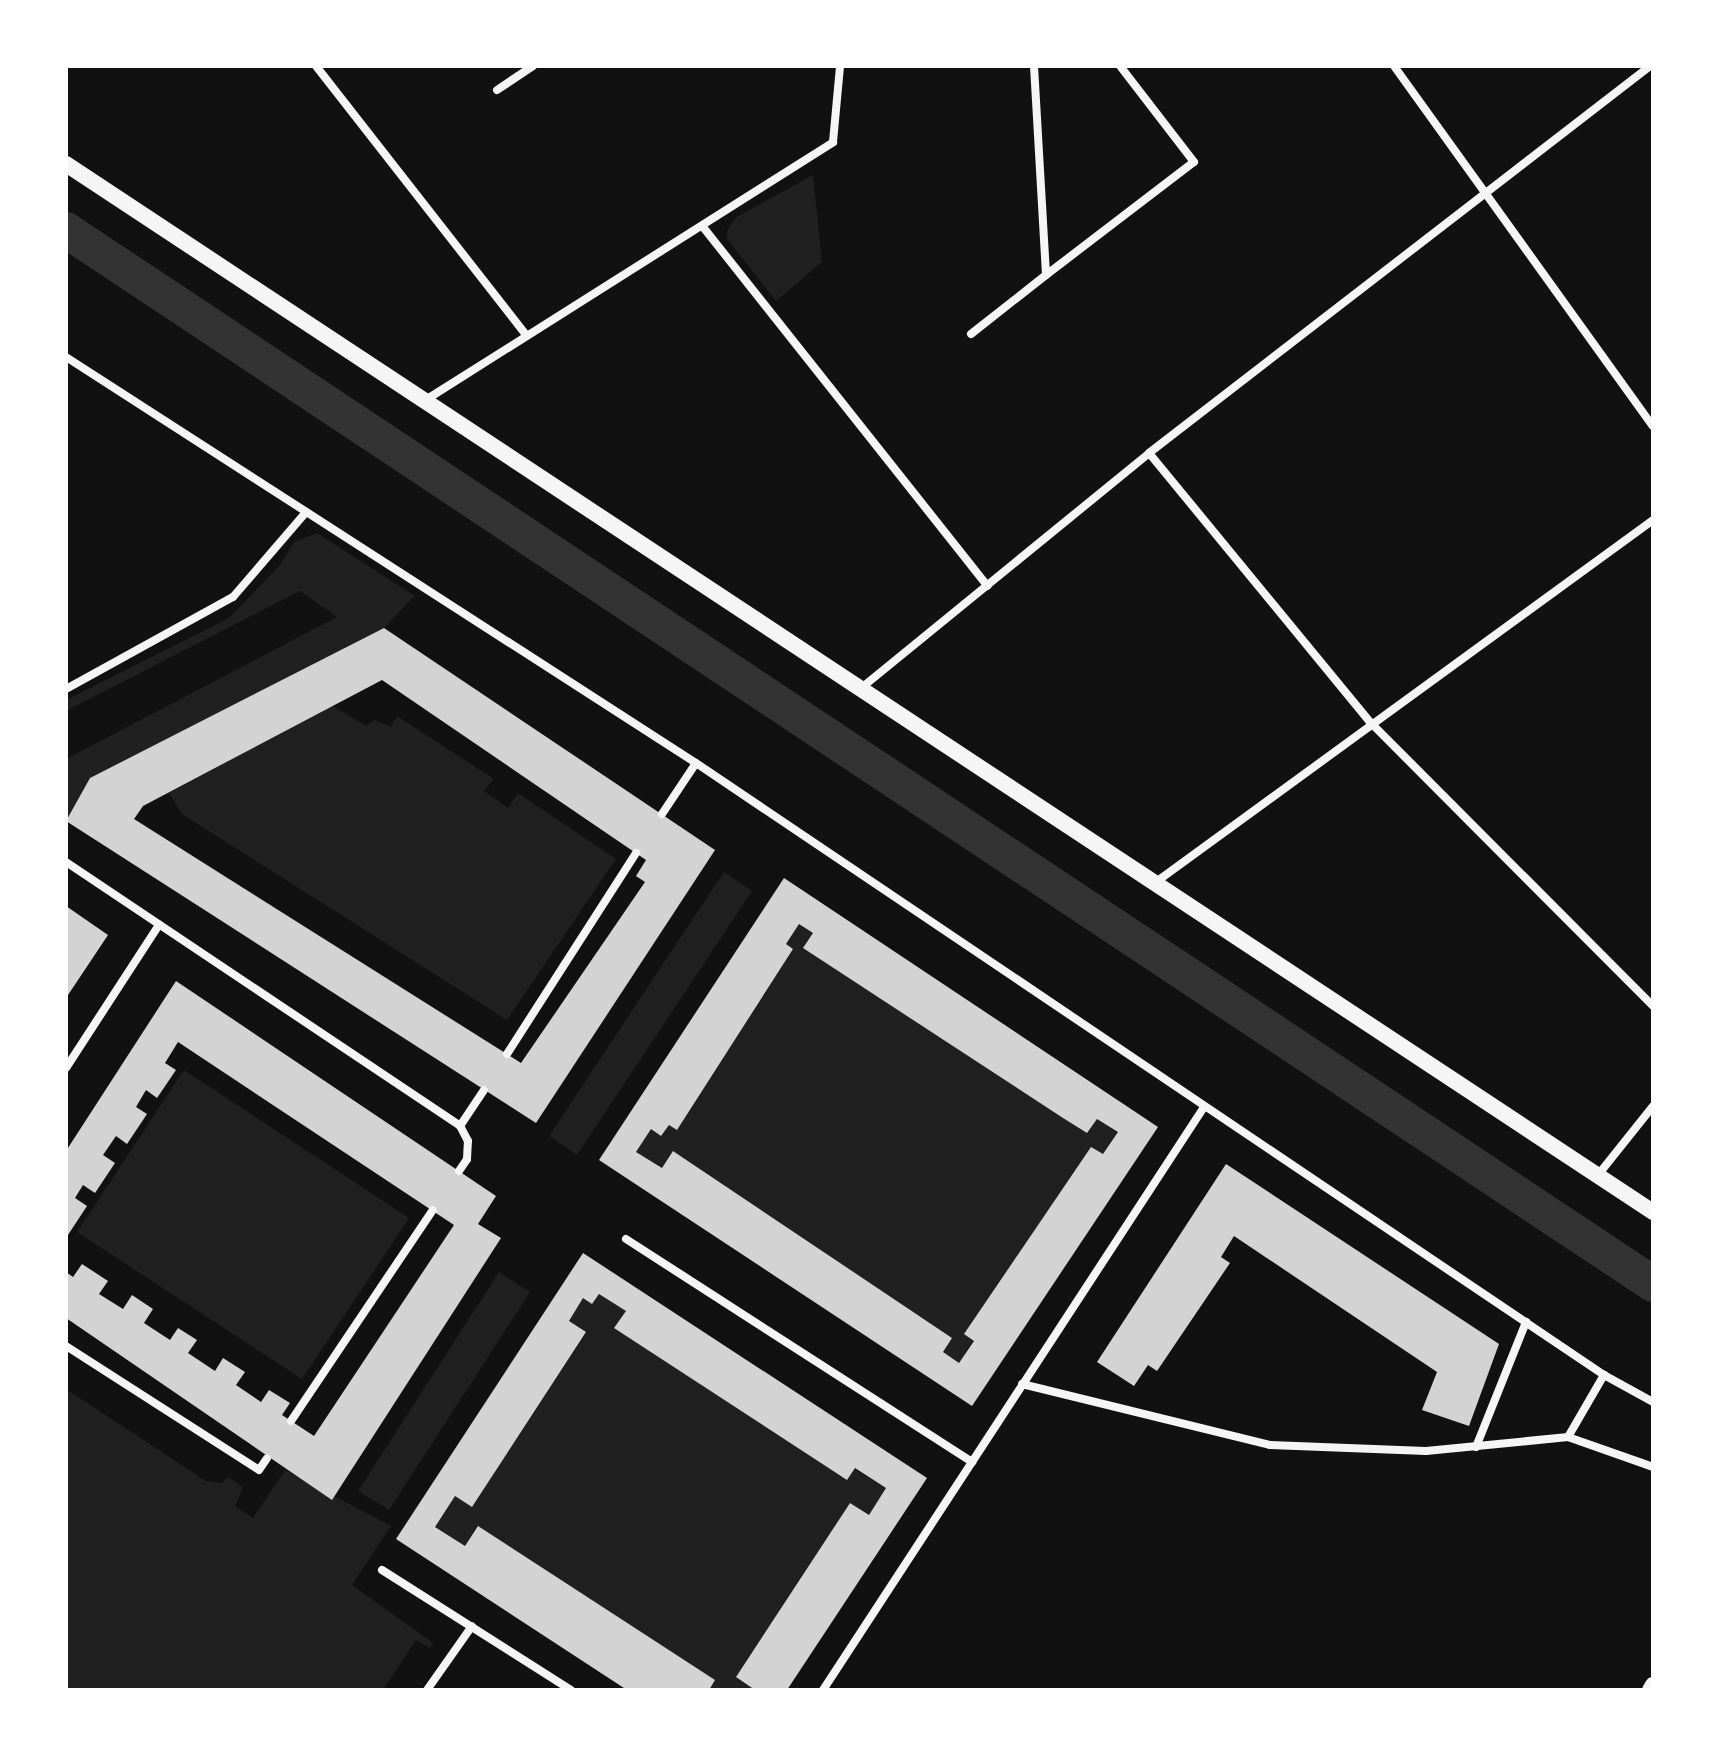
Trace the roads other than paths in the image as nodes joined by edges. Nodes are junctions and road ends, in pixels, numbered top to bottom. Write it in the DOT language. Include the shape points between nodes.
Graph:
graph roads {
  1 [pos="316,66"];
  2 [pos="533,66"];
  3 [pos="840,66"];
  4 [pos="1034,66"];
  5 [pos="1120,66"];
  6 [pos="1394,66"];
  7 [pos="1650,66"];
  8 [pos="497,90"];
  9 [pos="66,164"];
  10 [pos="1484,193"];
  11 [pos="703,227"];
  12 [pos="1046,275"];
  13 [pos="971,334"];
  14 [pos="526,335"];
  15 [pos="66,357"];
  16 [pos="424,402"];
  17 [pos="1653,426"];
  18 [pos="1149,453"];
  19 [pos="306,512"];
  20 [pos="1653,520"];
  21 [pos="988,586"];
  22 [pos="66,689"];
  23 [pos="859,689"];
  24 [pos="1370,722"];
  25 [pos="696,763"];
  26 [pos="662,814"];
  27 [pos="636,853"];
  28 [pos="66,862"];
  29 [pos="1156,882"];
  30 [pos="159,925"];
  31 [pos="1653,1006"];
  32 [pos="507,1054"];
  33 [pos="66,1068"];
  34 [pos="484,1090"];
  35 [pos="1653,1106"];
  36 [pos="1204,1107"];
  37 [pos="460,1126"];
  38 [pos="459,1171"];
  39 [pos="1598,1175"];
  40 [pos="433,1210"];
  41 [pos="1653,1212"];
  42 [pos="626,1239"];
  43 [pos="1526,1322"];
  44 [pos="66,1346"];
  45 [pos="1604,1375"];
  46 [pos="1022,1384"];
  47 [pos="1653,1402"];
  48 [pos="291,1421"];
  49 [pos="1568,1437"];
  50 [pos="1476,1447"];
  51 [pos="267,1458"];
  52 [pos="972,1462"];
  53 [pos="1653,1467"];
  54 [pos="382,1570"];
  55 [pos="472,1626"];
  56 [pos="427,1690"];
  57 [pos="571,1690"];
  58 [pos="823,1690"];
  1 -- 14 [label="street"];
  2 -- 8 [label="street"];
  3 -- 11 [label="street" via="833,142"];
  4 -- 12 [label="street"];
  5 -- 12 [label="street" via="1194,162"];
  6 -- 10 [label="street"];
  7 -- 10 [label="street"];
  9 -- 16 [label="main road"];
  10 -- 17 [label="street"];
  10 -- 18 [label="street"];
  11 -- 14 [label="street"];
  11 -- 21 [label="street"];
  12 -- 13 [label="street"];
  14 -- 16 [label="street"];
  15 -- 19 [label="street"];
  16 -- 23 [label="main road"];
  18 -- 21 [label="street"];
  18 -- 24 [label="street"];
  19 -- 22 [label="street" via="233,597"];
  19 -- 25 [label="street"];
  20 -- 24 [label="street"];
  21 -- 23 [label="street"];
  23 -- 29 [label="main road"];
  24 -- 29 [label="street"];
  24 -- 31 [label="street"];
  25 -- 26 [label="street"];
  25 -- 36 [label="street"];
  27 -- 32 [label="street"];
  28 -- 30 [label="street"];
  29 -- 39 [label="main road"];
  30 -- 33 [label="street"];
  30 -- 37 [label="street"];
  34 -- 37 [label="street"];
  35 -- 39 [label="street"];
  36 -- 43 [label="street"];
  36 -- 46 [label="street"];
  37 -- 38 [label="street" via="468,1141 467,1159"];
  39 -- 41 [label="main road"];
  40 -- 48 [label="street"];
  42 -- 52 [label="street"];
  43 -- 45 [label="street"];
  43 -- 50 [label="street"];
  44 -- 51 [label="street" via="259,1470"];
  45 -- 47 [label="street"];
  45 -- 49 [label="street"];
  46 -- 50 [label="street" via="1270,1445 1378,1451"];
  46 -- 52 [label="street"];
  49 -- 50 [label="street"];
  49 -- 53 [label="street"];
  52 -- 58 [label="street"];
  54 -- 55 [label="street"];
  55 -- 56 [label="street"];
  55 -- 57 [label="street"];
}
